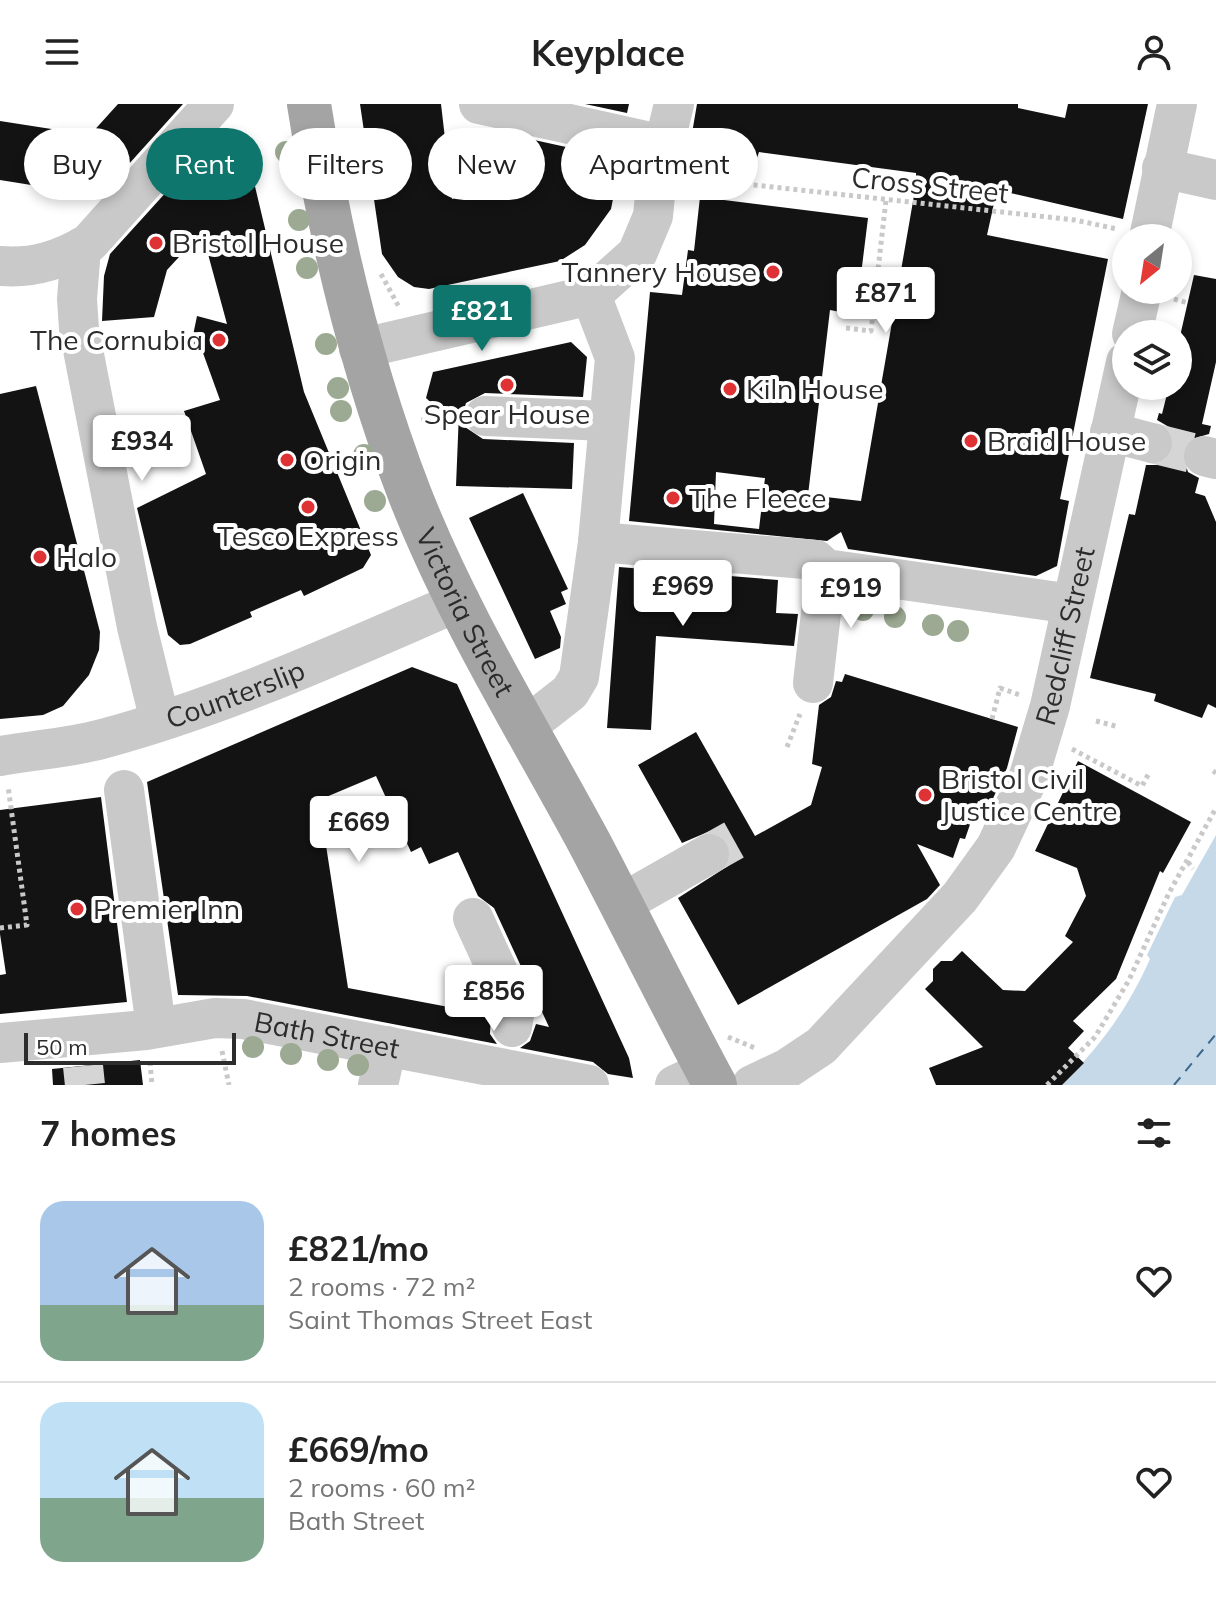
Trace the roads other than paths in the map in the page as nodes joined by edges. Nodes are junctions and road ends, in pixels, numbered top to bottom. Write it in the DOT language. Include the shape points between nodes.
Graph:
graph roads {
  1 [pos="214,104"];
  2 [pos="309,104"];
  3 [pos="479,104"];
  4 [pos="674,104"];
  5 [pos="1177,104"];
  6 [pos="668,128"];
  7 [pos="561,129"];
  8 [pos="1162,168"];
  9 [pos="1216,180"];
  10 [pos="655,200"];
  11 [pos="1151,224"];
  12 [pos="81,248"];
  13 [pos="0,266"];
  14 [pos="591,295"];
  15 [pos="359,349"];
  16 [pos="1117,400"];
  17 [pos="485,416"];
  18 [pos="607,421"];
  19 [pos="1110,432"];
  20 [pos="1152,443"];
  21 [pos="598,542"];
  22 [pos="826,569"];
  23 [pos="460,601"];
  24 [pos="1072,604"];
  25 [pos="807,697"];
  26 [pos="160,721"];
  27 [pos="524,728"];
  28 [pos="2,756"];
  29 [pos="124,790"];
  30 [pos="709,854"];
  31 [pos="621,904"];
  32 [pos="473,918"];
  33 [pos="156,1027"];
  34 [pos="0,1043"];
  35 [pos="387,1046"];
  36 [pos="508,1050"];
  37 [pos="699,1080"];
  38 [pos="580,1084"];
  39 [pos="378,1085"];
  40 [pos="752,1085"];
  1 -- 12 [label="street"];
  2 -- 15 [label="main road, Victoria Street"];
  3 -- 7 [label="street"];
  4 -- 6 [label="street"];
  5 -- 8 [label="street"];
  8 -- 9 [label="street"];
  8 -- 11 [label="street"];
  10 -- 14 [label="street" via="637,254"];
  12 -- 13 [label="street" via="44,263"];
  12 -- 26 [label="street" via="79,329"];
  14 -- 15 [label="street"];
  14 -- 18 [label="street" via="615,358"];
  15 -- 23 [label="main road, Victoria Street" via="410,496"];
  16 -- 19 [label="street, Redcliff Street"];
  17 -- 18 [label="street"];
  18 -- 21 [label="street"];
  19 -- 20 [label="street"];
  19 -- 24 [label="street, Redcliff Street"];
  21 -- 22 [label="street" via="816,560"];
  21 -- 27 [label="street" via="579,677 570,692"];
  22 -- 24 [label="street"];
  22 -- 25 [label="street"];
  23 -- 26 [label="street, Counterslip"];
  23 -- 27 [label="main road, Victoria Street"];
  24 -- 40 [label="street, Redcliff Street" via="1029,776 996,847 960,897 821,1046"];
  26 -- 28 [label="street, Counterslip" via="99,740"];
  27 -- 31 [label="main road, Victoria Street"];
  29 -- 33 [label="street"];
  30 -- 31 [label="street"];
  31 -- 37 [label="main road, Victoria Street"];
  32 -- 36 [label="street" via="515,1009"];
  33 -- 34 [label="street, Bath Street" via="81,1051"];
  33 -- 35 [label="street, Bath Street" via="243,1019"];
  35 -- 36 [label="street, Bath Street"];
  35 -- 39 [label="street"];
  36 -- 38 [label="street, Bath Street"];
}
